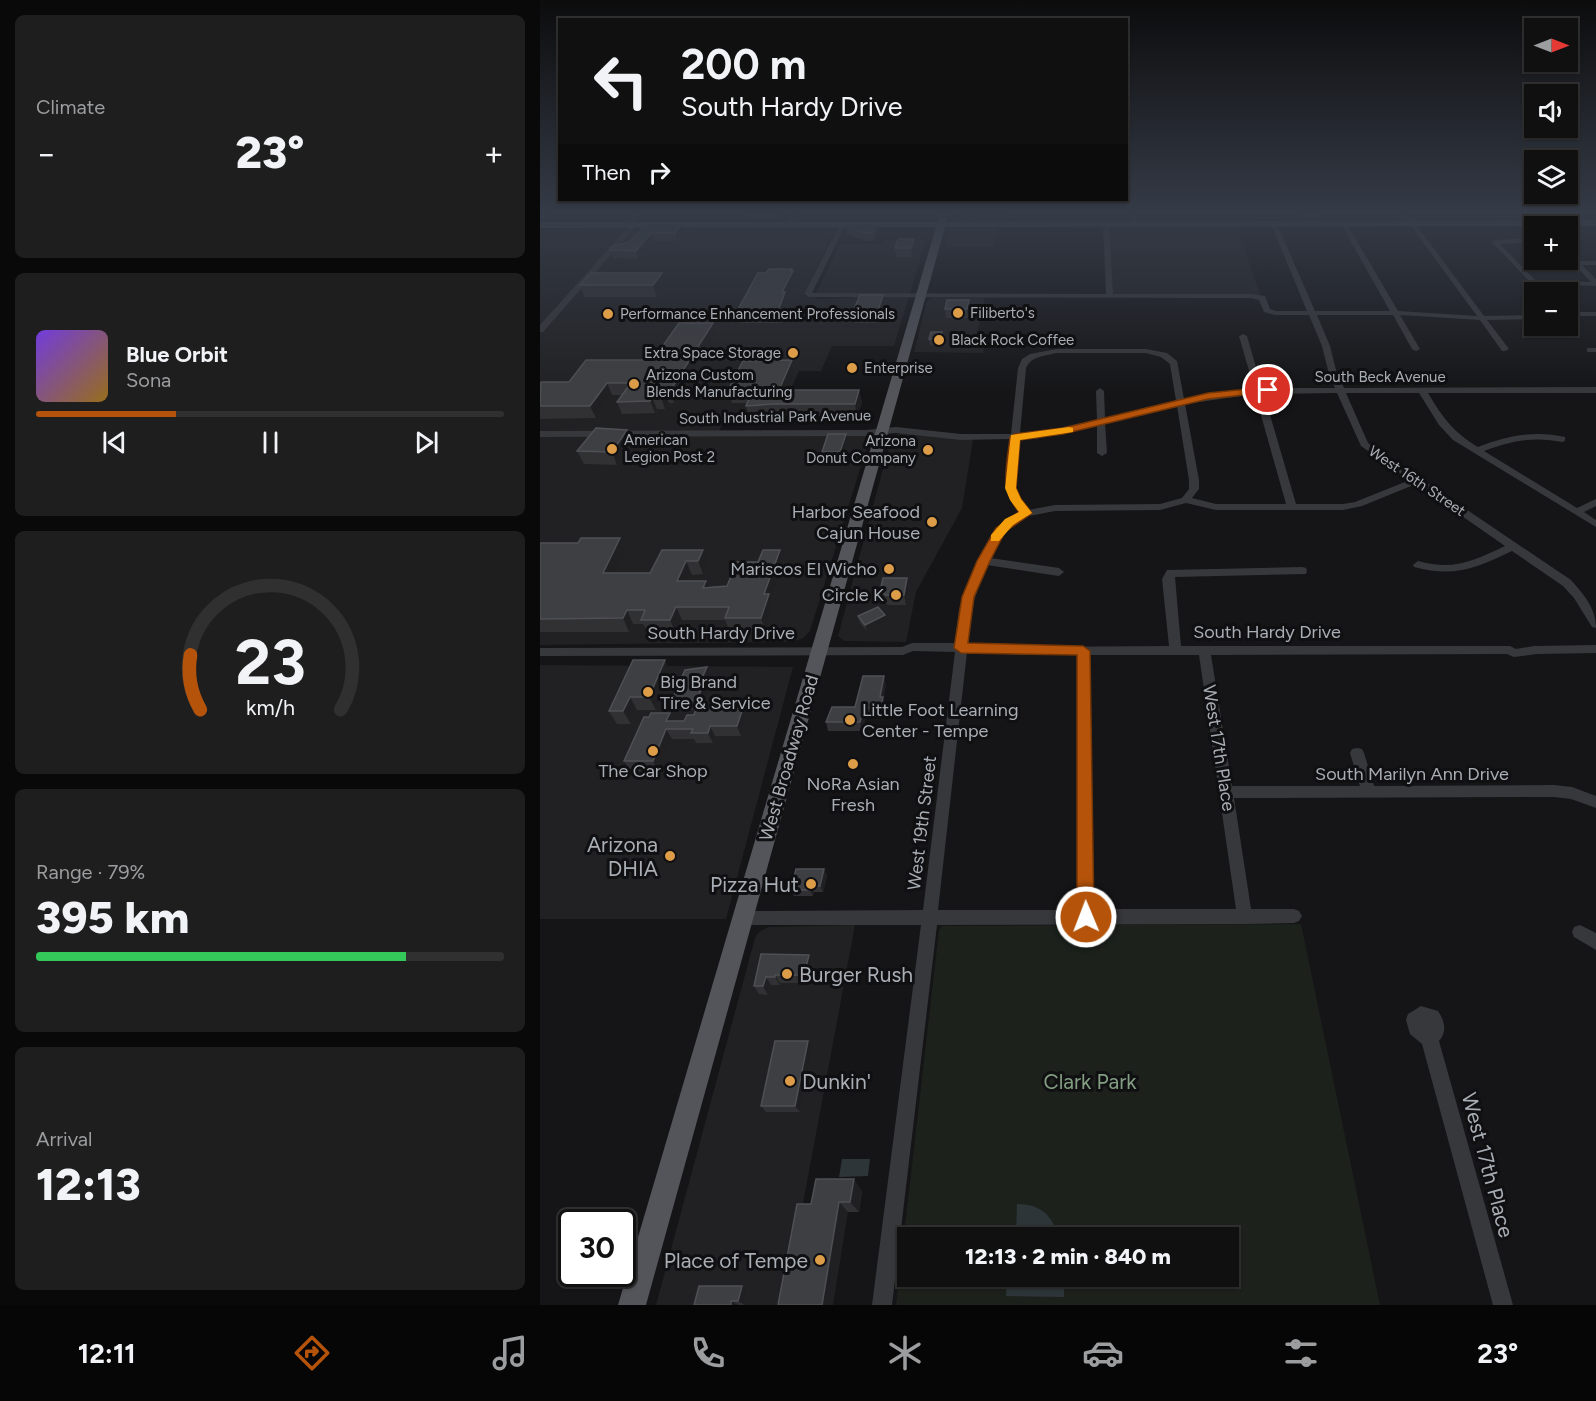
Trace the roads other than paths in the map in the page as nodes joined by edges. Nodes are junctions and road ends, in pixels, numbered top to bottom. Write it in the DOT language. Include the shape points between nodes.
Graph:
graph roads {
  1 [pos="592,272"];
  2 [pos="819,272"];
  3 [pos="927,272"];
  4 [pos="1109,272"];
  5 [pos="1294,272"];
  6 [pos="1371,272"];
  7 [pos="1448,272"];
  8 [pos="1520,272"];
  9 [pos="1584,272"];
  10 [pos="1596,284"];
  11 [pos="920,296"];
  12 [pos="1110,296"];
  13 [pos="1312,313"];
  14 [pos="1395,313"];
  15 [pos="1578,314"];
  16 [pos="1596,314"];
  17 [pos="1524,317"];
  18 [pos="1482,318"];
  19 [pos="540,330"];
  20 [pos="1243,336"];
  21 [pos="1416,349"];
  22 [pos="1505,349"];
  23 [pos="1258,390"];
  24 [pos="1422,390"];
  25 [pos="1596,390"];
  26 [pos="1100,391"];
  27 [pos="1340,391"];
  28 [pos="1182,402"];
  29 [pos="1101,422"];
  30 [pos="540,426"];
  31 [pos="882,430"];
  32 [pos="540,434"];
  33 [pos="1015,437"];
  34 [pos="1562,439"];
  35 [pos="1477,451"];
  36 [pos="1102,453"];
  37 [pos="1416,481"];
  38 [pos="1186,500"];
  39 [pos="1596,502"];
  40 [pos="1293,507"];
  41 [pos="1576,512"];
  42 [pos="1026,513"];
  43 [pos="1596,524"];
  44 [pos="1513,546"];
  45 [pos="984,561"];
  46 [pos="1418,565"];
  47 [pos="1302,571"];
  48 [pos="1059,572"];
  49 [pos="1596,624"];
  50 [pos="1596,649"];
  51 [pos="819,651"];
  52 [pos="1083,651"];
  53 [pos="1176,651"];
  54 [pos="1204,651"];
  55 [pos="540,652"];
  56 [pos="961,652"];
  57 [pos="1357,753"];
  58 [pos="1226,792"];
  59 [pos="1369,792"];
  60 [pos="1596,802"];
  61 [pos="1294,916"];
  62 [pos="930,917"];
  63 [pos="1086,917"];
  64 [pos="1245,917"];
  65 [pos="744,918"];
  66 [pos="1580,932"];
  67 [pos="1596,942"];
  68 [pos="1429,1036"];
  69 [pos="632,1305"];
  70 [pos="882,1305"];
  71 [pos="1503,1305"];
  1 -- 19 [label="street"];
  2 -- 11 [label="street" via="809,296"];
  3 -- 11 [label="main road, West Broadway Road"];
  4 -- 12 [label="street"];
  5 -- 13 [label="street, West 16th Street"];
  6 -- 14 [label="street"];
  7 -- 18 [label="street"];
  8 -- 10 [label="street" via="1533,282"];
  9 -- 10 [label="street"];
  11 -- 12 [label="street"];
  11 -- 31 [label="main road, West Broadway Road"];
  12 -- 13 [label="street" via="1261,297 1270,312"];
  13 -- 14 [label="street"];
  13 -- 27 [label="street, West 16th Street"];
  14 -- 18 [label="street"];
  14 -- 21 [label="street"];
  15 -- 16 [label="street"];
  17 -- 18 [label="street"];
  18 -- 22 [label="street"];
  20 -- 23 [label="street"];
  23 -- 27 [label="street, South Beck Avenue"];
  23 -- 28 [label="street, South Beck Avenue"];
  23 -- 40 [label="street"];
  24 -- 25 [label="street, South Beck Avenue"];
  24 -- 27 [label="street, South Beck Avenue"];
  24 -- 35 [label="street" via="1444,427"];
  26 -- 29 [label="street"];
  27 -- 37 [label="street, West 16th Street" via="1364,444"];
  28 -- 29 [label="street, South Beck Avenue"];
  28 -- 33 [label="street" via="1176,366 1167,354 1139,351 1030,355 1022,368"];
  28 -- 38 [label="street" via="1195,485"];
  29 -- 33 [label="street, South Beck Avenue"];
  29 -- 36 [label="street"];
  30 -- 31 [label="street, South Industrial Park Avenue" via="869,426"];
  31 -- 32 [label="street, South Industrial Park Avenue" via="866,434"];
  31 -- 33 [label="street, South Beck Avenue"];
  31 -- 51 [label="main road, West Broadway Road"];
  33 -- 42 [label="street" via="1011,488"];
  34 -- 35 [label="street" via="1519,436"];
  35 -- 41 [label="street"];
  37 -- 40 [label="street" via="1353,505"];
  37 -- 44 [label="street, West 16th Street"];
  38 -- 40 [label="street" via="1216,507"];
  38 -- 42 [label="street" via="1160,507 1055,508"];
  39 -- 41 [label="street"];
  41 -- 43 [label="street"];
  42 -- 45 [label="street, West 19th Street" via="1000,530"];
  44 -- 46 [label="street" via="1455,571"];
  44 -- 49 [label="street, West 16th Street" via="1571,586"];
  45 -- 48 [label="street"];
  45 -- 56 [label="street, West 19th Street" via="968,597"];
  47 -- 53 [label="street" via="1171,573 1168,579"];
  50 -- 54 [label="street, South Hardy Drive" via="1514,653"];
  51 -- 55 [label="street, South Hardy Drive"];
  51 -- 56 [label="street, South Hardy Drive" via="903,651 910,655"];
  51 -- 65 [label="main road, West Broadway Road"];
  52 -- 53 [label="street, South Hardy Drive"];
  52 -- 56 [label="street, South Hardy Drive" via="996,655"];
  52 -- 63 [label="street"];
  53 -- 54 [label="street, South Hardy Drive"];
  54 -- 58 [label="street, West 17th Place"];
  56 -- 62 [label="street, West 19th Street"];
  57 -- 59 [label="street"];
  58 -- 59 [label="street, South Marilyn Ann Drive"];
  58 -- 64 [label="street, West 17th Place"];
  59 -- 60 [label="street, South Marilyn Ann Drive" via="1554,791"];
  61 -- 64 [label="street"];
  62 -- 63 [label="street"];
  62 -- 65 [label="street"];
  62 -- 70 [label="street, West 19th Street"];
  63 -- 64 [label="street"];
  65 -- 69 [label="main road, West Broadway Road"];
  66 -- 67 [label="street"];
  68 -- 71 [label="street, West 17th Place"];
}
